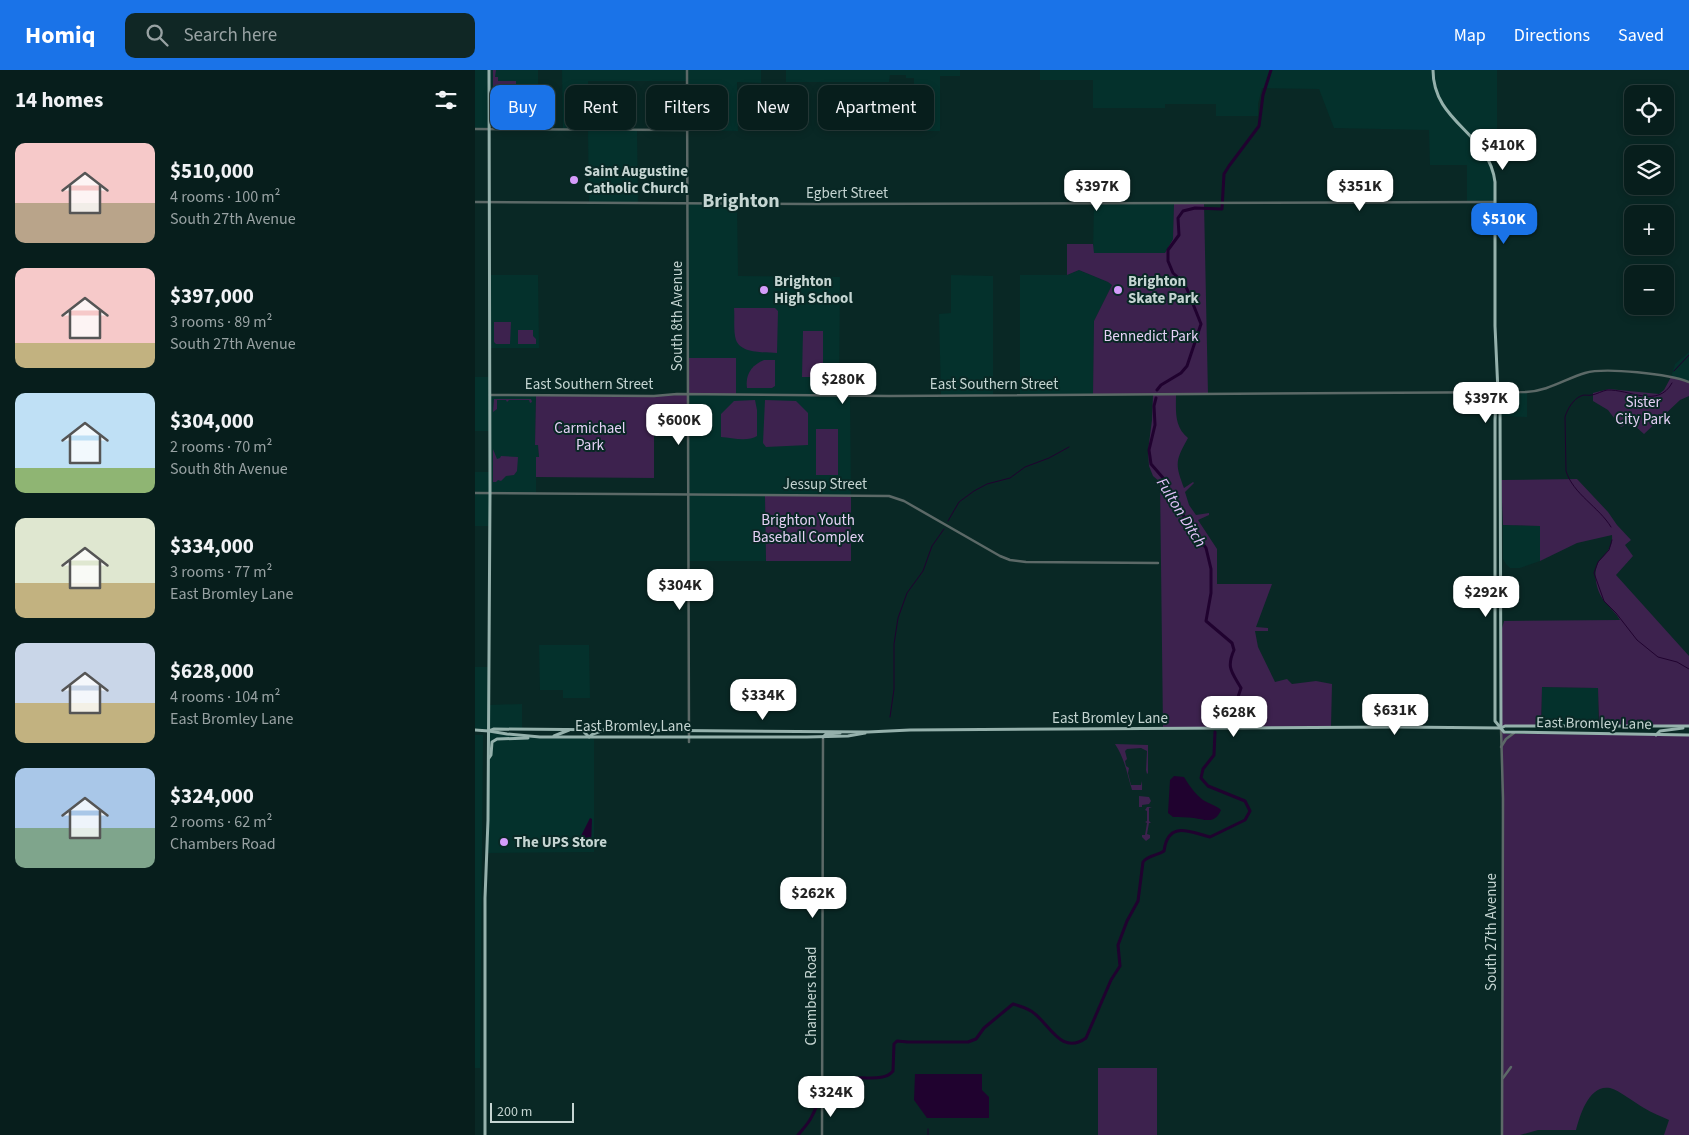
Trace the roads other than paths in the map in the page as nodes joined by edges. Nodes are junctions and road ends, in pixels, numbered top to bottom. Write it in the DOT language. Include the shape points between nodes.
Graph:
graph roads {
  1 [pos="489,70"];
  2 [pos="687,70"];
  3 [pos="1433,70"];
  4 [pos="687,85"];
  5 [pos="475,129"];
  6 [pos="489,129"];
  7 [pos="646,130"];
  8 [pos="688,130"];
  9 [pos="475,202"];
  10 [pos="1495,202"];
  11 [pos="489,203"];
  12 [pos="688,204"];
  13 [pos="1689,382"];
  14 [pos="1498,392"];
  15 [pos="1477,393"];
  16 [pos="688,394"];
  17 [pos="490,395"];
  18 [pos="1495,405"];
  19 [pos="475,493"];
  20 [pos="490,493"];
  21 [pos="688,495"];
  22 [pos="1158,563"];
  23 [pos="1689,726"];
  24 [pos="1501,728"];
  25 [pos="569,729"];
  26 [pos="582,729"];
  27 [pos="475,730"];
  28 [pos="606,730"];
  29 [pos="689,730"];
  30 [pos="814,730"];
  31 [pos="489,731"];
  32 [pos="852,731"];
  33 [pos="868,732"];
  34 [pos="1515,733"];
  35 [pos="1656,735"];
  36 [pos="1689,735"];
  37 [pos="531,737"];
  38 [pos="551,737"];
  39 [pos="589,737"];
  40 [pos="823,737"];
  41 [pos="689,739"];
  42 [pos="1501,748"];
  43 [pos="488,758"];
  44 [pos="1511,1067"];
  45 [pos="1502,1080"];
  46 [pos="485,1135"];
  47 [pos="822,1135"];
  48 [pos="1502,1135"];
  1 -- 6 [label="main road"];
  2 -- 4 [label="street, South 8th Avenue"];
  3 -- 10 [label="main road, South 27th Avenue" via="1435,88 1444,108 1482,148 1490,162"];
  5 -- 6 [label="street"];
  6 -- 7 [label="street"];
  6 -- 11 [label="main road"];
  8 -- 12 [label="street, South 8th Avenue"];
  9 -- 11 [label="street, Egbert Street"];
  10 -- 12 [label="street, Egbert Street"];
  10 -- 14 [label="main road, South 27th Avenue"];
  11 -- 12 [label="street, Egbert Street"];
  11 -- 17 [label="main road"];
  12 -- 16 [label="street, South 8th Avenue"];
  13 -- 14 [label="street, East Southern Street" via="1668,376 1603,370 1585,373 1536,391"];
  14 -- 15 [label="street, East Southern Street"];
  14 -- 18 [label="main road, South 27th Avenue"];
  14 -- 24 [label="main road, South 27th Avenue" via="1501,398"];
  15 -- 16 [label="street, East Southern Street"];
  15 -- 18 [label="street" via="1491,396"];
  16 -- 17 [label="street, East Southern Street"];
  16 -- 21 [label="street, South 8th Avenue"];
  17 -- 20 [label="main road"];
  18 -- 24 [label="main road, South 27th Avenue" via="1495,721"];
  19 -- 20 [label="street, Jessup Street"];
  20 -- 21 [label="street, Jessup Street"];
  20 -- 31 [label="main road"];
  21 -- 22 [label="street, Jessup Street" via="889,496 1010,560"];
  21 -- 29 [label="street, South 8th Avenue"];
  23 -- 24 [label="main road, East Bromley Lane" via="1544,725"];
  23 -- 35 [label="main road" via="1661,731"];
  24 -- 33 [label="main road, East Bromley Lane"];
  24 -- 34 [label="main road, East Bromley Lane" via="1504,732"];
  24 -- 42 [label="street, South 27th Avenue"];
  25 -- 26 [label="main road, East Bromley Lane"];
  25 -- 31 [label="main road, East Bromley Lane"];
  25 -- 38 [label="main road"];
  26 -- 28 [label="main road, East Bromley Lane"];
  26 -- 39 [label="main road"];
  27 -- 31 [label="main road, East Bromley Lane"];
  28 -- 29 [label="main road, East Bromley Lane"];
  28 -- 39 [label="main road"];
  29 -- 30 [label="main road, East Bromley Lane"];
  29 -- 41 [label="street, South 8th Avenue"];
  30 -- 32 [label="main road, East Bromley Lane"];
  30 -- 40 [label="main road" via="821,732"];
  31 -- 37 [label="main road, East Bromley Lane"];
  31 -- 43 [label="main road"];
  32 -- 33 [label="main road, East Bromley Lane"];
  32 -- 40 [label="main road"];
  33 -- 40 [label="main road, East Bromley Lane"];
  34 -- 35 [label="main road, East Bromley Lane"];
  34 -- 42 [label="street"];
  35 -- 36 [label="main road, East Bromley Lane"];
  37 -- 38 [label="main road, East Bromley Lane"];
  37 -- 43 [label="main road" via="497,739 492,742"];
  38 -- 39 [label="main road, East Bromley Lane"];
  39 -- 41 [label="main road, East Bromley Lane"];
  40 -- 41 [label="main road, East Bromley Lane"];
  40 -- 47 [label="street, Chambers Road"];
  42 -- 45 [label="street, South 27th Avenue"];
  43 -- 46 [label="main road"];
  44 -- 45 [label="street"];
  45 -- 48 [label="street, South 27th Avenue"];
}
